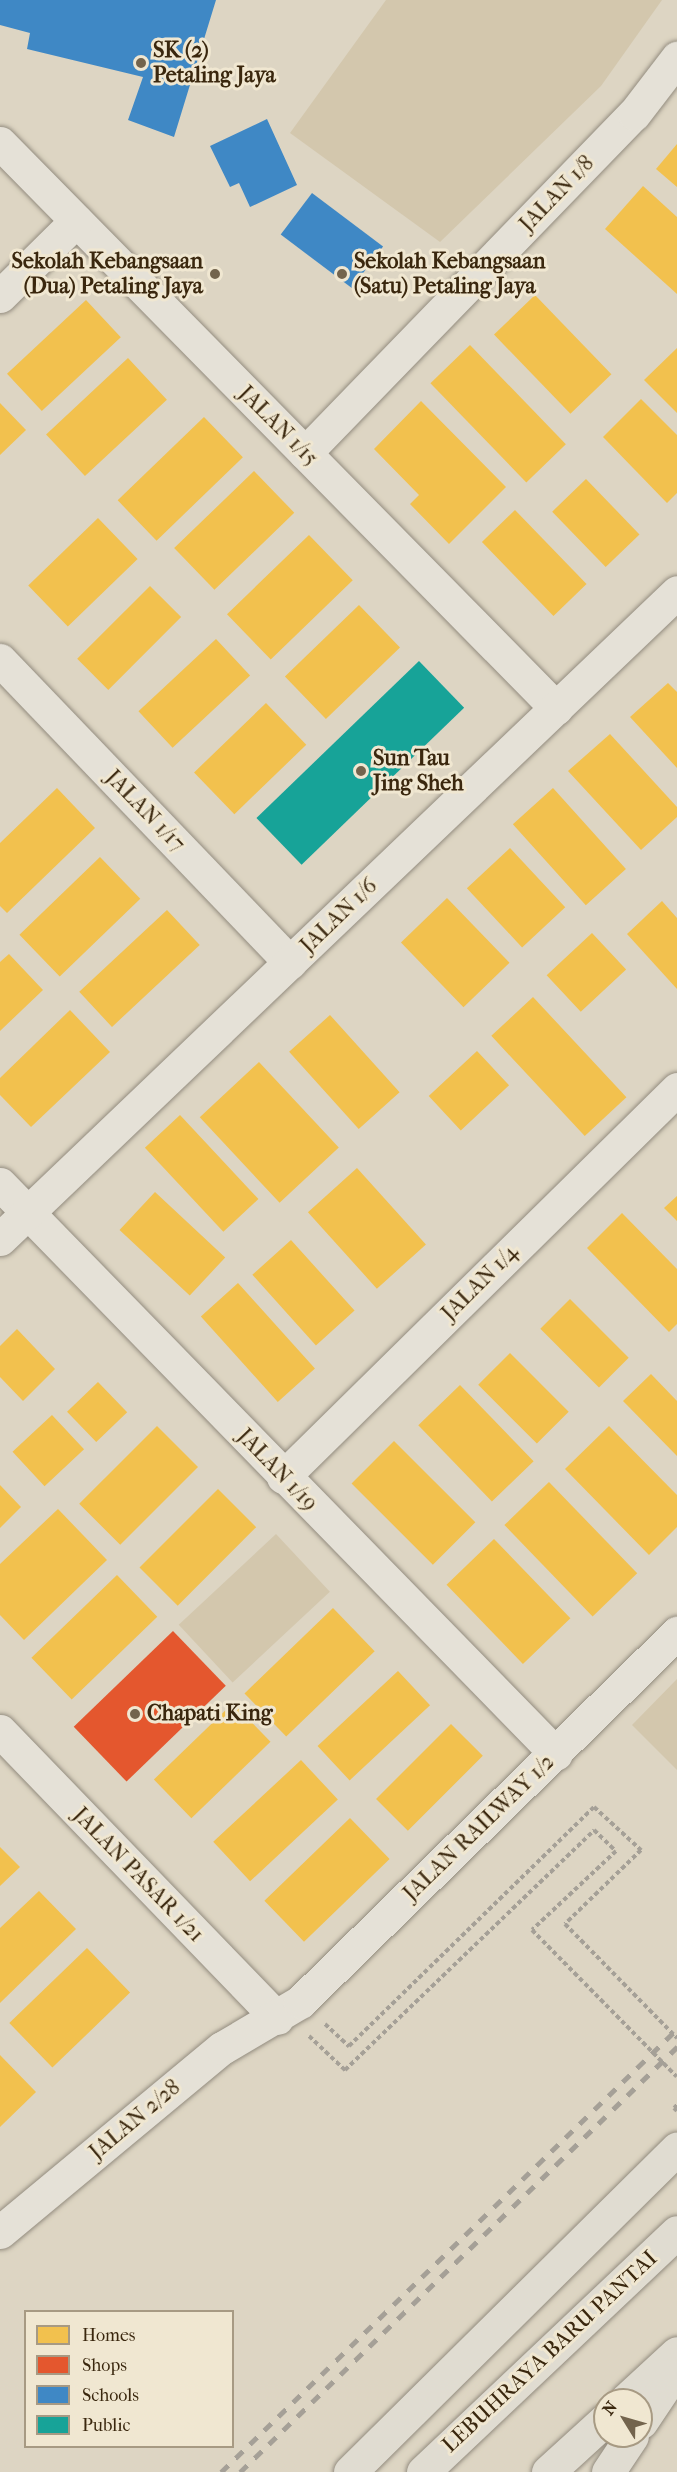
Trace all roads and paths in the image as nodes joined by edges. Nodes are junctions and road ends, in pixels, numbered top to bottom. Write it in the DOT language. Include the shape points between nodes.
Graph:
graph roads {
  1 [pos="677,58"];
  2 [pos="0,143"];
  3 [pos="75,220"];
  4 [pos="0,296"];
  5 [pos="305,453"];
  6 [pos="677,592"];
  7 [pos="0,660"];
  8 [pos="556,708"];
  9 [pos="290,962"];
  10 [pos="677,1089"];
  11 [pos="0,1184"];
  12 [pos="28,1212"];
  13 [pos="0,1239"];
  14 [pos="283,1477"];
  15 [pos="677,1633"];
  16 [pos="0,1731"];
  17 [pos="556,1754"];
  18 [pos="281,2016"];
  19 [pos="677,2038"];
  20 [pos="349,2046"];
  21 [pos="677,2077"];
  22 [pos="677,2105"];
  23 [pos="677,2111"];
  24 [pos="677,2148"];
  25 [pos="0,2232"];
  26 [pos="677,2232"];
  27 [pos="677,2353"];
  28 [pos="677,2367"];
  29 [pos="639,2388"];
  30 [pos="653,2404"];
  31 [pos="593,2431"];
  32 [pos="624,2448"];
  33 [pos="350,2472"];
  34 [pos="423,2472"];
  35 [pos="548,2472"];
  36 [pos="608,2472"];
  1 -- 5 [label="street, JALAN 1/8" via="634,114"];
  2 -- 3 [label="street, JALAN 1/15"];
  3 -- 4 [label="street"];
  3 -- 5 [label="street, JALAN 1/15"];
  5 -- 8 [label="street, JALAN 1/15"];
  6 -- 8 [label="street, JALAN 1/6"];
  7 -- 9 [label="street, JALAN 1/17"];
  8 -- 9 [label="street, JALAN 1/6"];
  9 -- 12 [label="street, JALAN 1/6"];
  10 -- 14 [label="street, JALAN 1/4"];
  11 -- 12 [label="street, JALAN 1/19"];
  12 -- 13 [label="street, JALAN 1/6"];
  12 -- 14 [label="street, JALAN 1/19"];
  14 -- 17 [label="street, JALAN 1/19"];
  15 -- 17 [label="street, JALAN RAILWAY 1/2"];
  16 -- 18 [label="street, JALAN PASAR 1/21"];
  17 -- 18 [label="street, JALAN RAILWAY 1/2"];
  18 -- 21 [label="path, bridge" via="345,2070 594,1830 616,1851 532,1930"];
  18 -- 25 [label="street, JALAN 2/28" via="222,2048"];
  19 -- 20 [label="path, bridge" via="565,1924 641,1850 594,1807"];
  22 -- 23 [label="path"];
  24 -- 33 [label="highway"];
  26 -- 34 [label="highway, LEBUHRAYA BARU PANTAI"];
  27 -- 29 [label="highway"];
  28 -- 30 [label="highway"];
  31 -- 35 [label="highway"];
  32 -- 36 [label="highway"];
}
